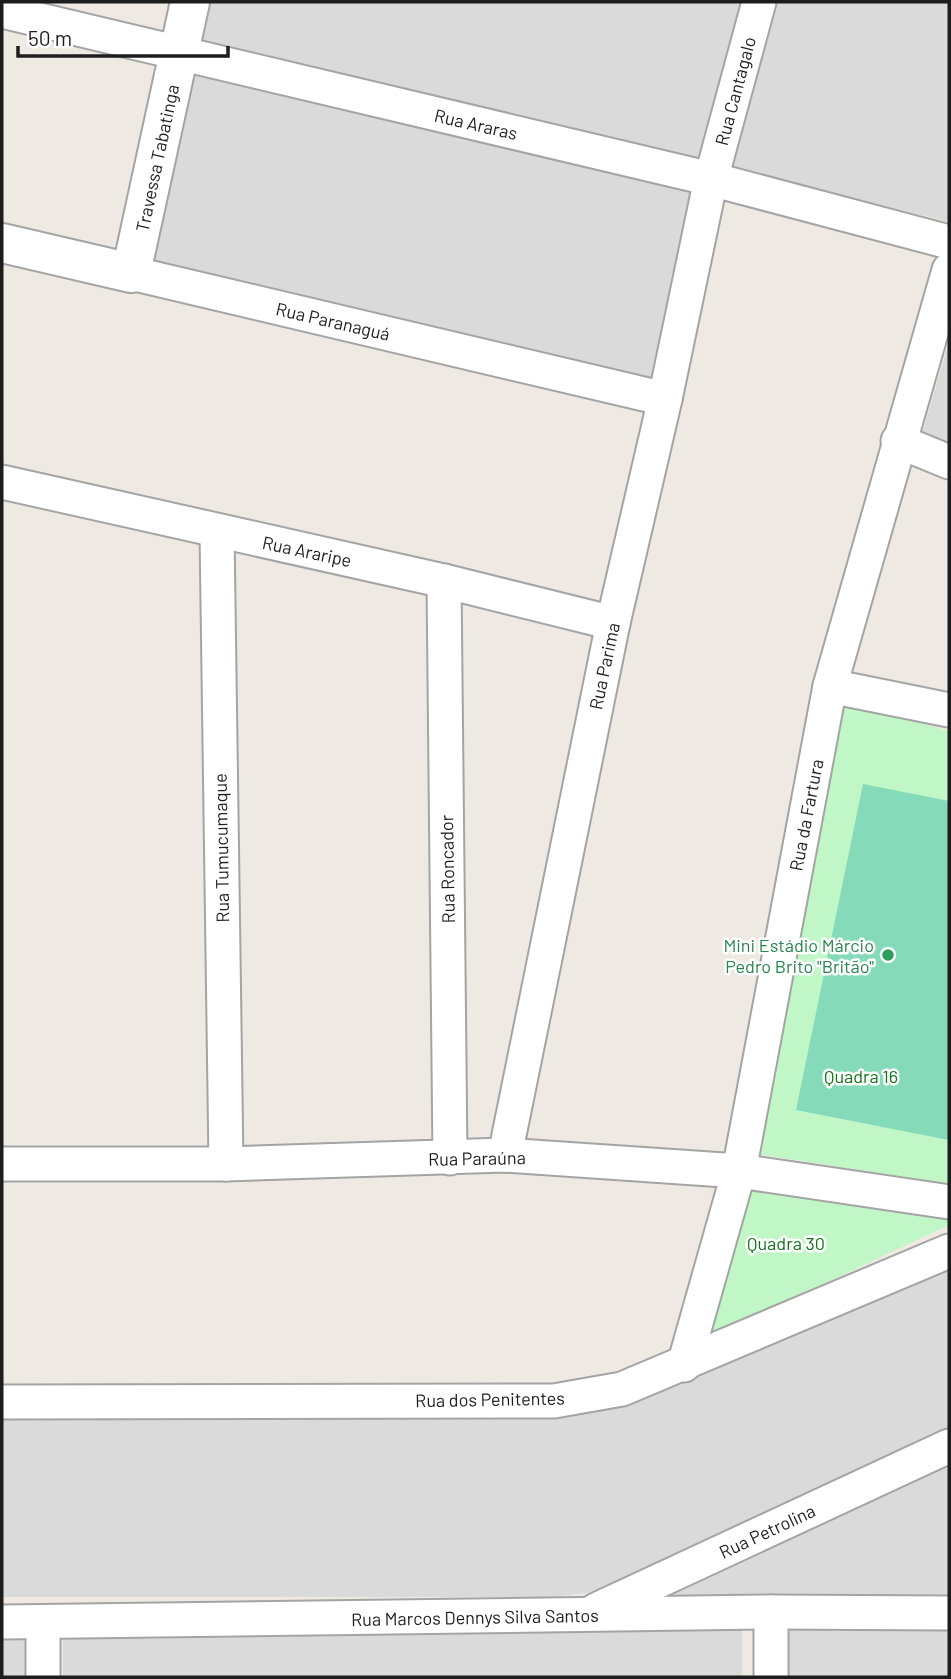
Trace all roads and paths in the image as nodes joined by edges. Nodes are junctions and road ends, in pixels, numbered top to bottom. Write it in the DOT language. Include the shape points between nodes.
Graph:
graph roads {
  1 [pos="190,2"];
  2 [pos="759,2"];
  3 [pos="2,11"];
  4 [pos="180,53"];
  5 [pos="711,179"];
  6 [pos="949,242"];
  7 [pos="2,243"];
  8 [pos="949,270"];
  9 [pos="131,273"];
  10 [pos="665,399"];
  11 [pos="898,442"];
  12 [pos="949,462"];
  13 [pos="2,482"];
  14 [pos="217,532"];
  15 [pos="444,581"];
  16 [pos="612,623"];
  17 [pos="830,686"];
  18 [pos="949,710"];
  19 [pos="505,1155"];
  20 [pos="450,1158"];
  21 [pos="2,1164"];
  22 [pos="226,1164"];
  23 [pos="739,1171"];
  24 [pos="949,1202"];
  25 [pos="949,1251"];
  26 [pos="684,1365"];
  27 [pos="2,1402"];
  28 [pos="949,1446"];
  29 [pos="771,1612"];
  30 [pos="949,1613"];
  31 [pos="584,1615"];
  32 [pos="2,1622"];
  33 [pos="43,1624"];
  34 [pos="43,1677"];
  35 [pos="771,1677"];
  1 -- 4 [label="street, Travessa Tabatinga"];
  2 -- 5 [label="street, Rua Cantagalo"];
  3 -- 4 [label="street, Rua Araras"];
  4 -- 5 [label="street, Rua Araras"];
  4 -- 9 [label="street, Travessa Tabatinga"];
  5 -- 6 [label="street, Rua Araras"];
  5 -- 10 [label="street, Rua Parima"];
  7 -- 9 [label="street, Rua Paranaguá"];
  8 -- 11 [label="street, Rua da Fartura"];
  9 -- 10 [label="street, Rua Paranaguá"];
  10 -- 16 [label="street, Rua Parima"];
  11 -- 12 [label="street"];
  11 -- 17 [label="street, Rua da Fartura"];
  13 -- 14 [label="street, Rua Araripe"];
  14 -- 15 [label="street, Rua Araripe"];
  14 -- 22 [label="street, Rua Tumucumaque"];
  15 -- 16 [label="street, Rua Araripe"];
  15 -- 20 [label="street, Rua Roncador"];
  16 -- 19 [label="street, Rua Parima"];
  17 -- 18 [label="street"];
  17 -- 23 [label="street, Rua da Fartura"];
  19 -- 20 [label="street, Rua Paraúna"];
  19 -- 23 [label="street, Rua Paraúna"];
  20 -- 22 [label="street, Rua Paraúna"];
  21 -- 22 [label="street, Rua Paraúna"];
  23 -- 24 [label="street, Rua Paraúna"];
  23 -- 26 [label="street, Rua da Fartura"];
  25 -- 26 [label="street, Rua dos Penitentes"];
  26 -- 27 [label="street, Rua dos Penitentes" via="622,1389 554,1401"];
  28 -- 31 [label="street, Rua Petrolina"];
  29 -- 30 [label="street, Rua Marcos Dennys Silva Santos"];
  29 -- 31 [label="street, Rua Marcos Dennys Silva Santos"];
  29 -- 35 [label="street"];
  31 -- 33 [label="street, Rua Marcos Dennys Silva Santos"];
  32 -- 33 [label="street, Rua Marcos Dennys Silva Santos"];
  33 -- 34 [label="street"];
}
